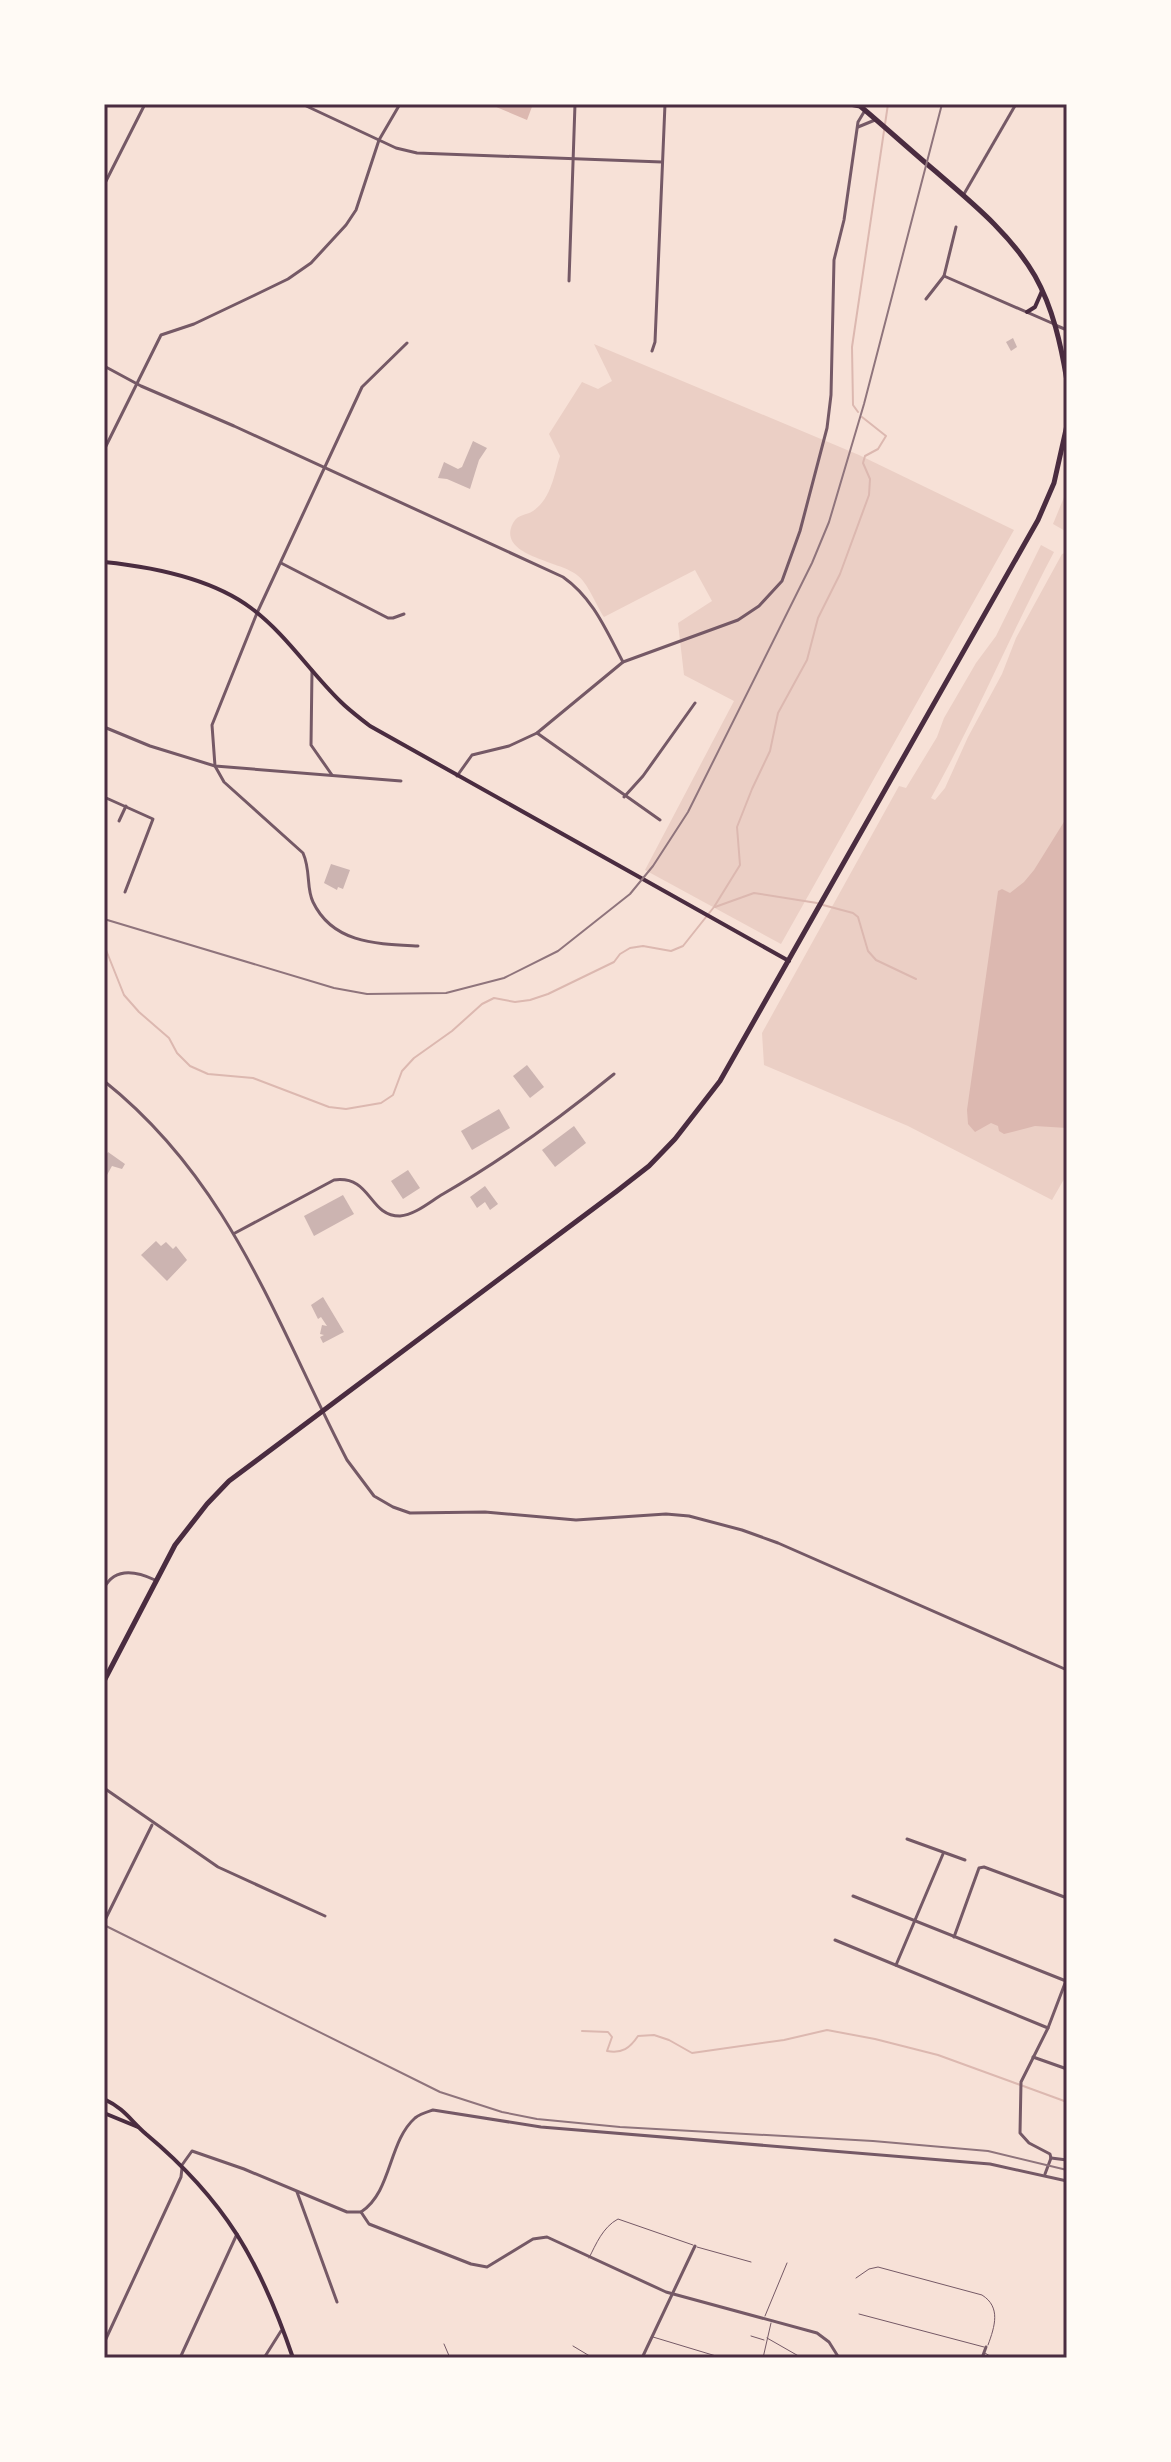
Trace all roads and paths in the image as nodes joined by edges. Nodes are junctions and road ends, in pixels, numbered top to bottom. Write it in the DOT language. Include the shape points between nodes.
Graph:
graph roads {
  1 [pos="145,104"];
  2 [pos="302,104"];
  3 [pos="400,104"];
  4 [pos="575,104"];
  5 [pos="665,104"];
  6 [pos="850,104"];
  7 [pos="1016,104"];
  8 [pos="314,106"];
  9 [pos="862,107"];
  10 [pos="875,120"];
  11 [pos="858,127"];
  12 [pos="379,140"];
  13 [pos="574,159"];
  14 [pos="662,162"];
  15 [pos="104,185"];
  16 [pos="963,195"];
  17 [pos="956,227"];
  18 [pos="944,276"];
  19 [pos="569,281"];
  20 [pos="1042,291"];
  21 [pos="926,299"];
  22 [pos="1027,312"];
  23 [pos="1055,325"];
  24 [pos="1067,330"];
  25 [pos="407,343"];
  26 [pos="652,351"];
  27 [pos="104,366"];
  28 [pos="1067,381"];
  29 [pos="137,383"];
  30 [pos="1067,425"];
  31 [pos="104,450"];
  32 [pos="324,468"];
  33 [pos="104,562"];
  34 [pos="281,563"];
  35 [pos="257,613"];
  36 [pos="404,614"];
  37 [pos="623,662"];
  38 [pos="312,670"];
  39 [pos="695,703"];
  40 [pos="104,727"];
  41 [pos="537,733"];
  42 [pos="215,766"];
  43 [pos="333,776"];
  44 [pos="457,776"];
  45 [pos="401,781"];
  46 [pos="104,797"];
  47 [pos="624,797"];
  48 [pos="126,806"];
  49 [pos="660,820"];
  50 [pos="119,821"];
  51 [pos="125,892"];
  52 [pos="418,946"];
  53 [pos="789,961"];
  54 [pos="614,1074"];
  55 [pos="104,1081"];
  56 [pos="235,1233"];
  57 [pos="324,1410"];
  58 [pos="155,1580"];
  59 [pos="104,1588"];
  60 [pos="1067,1670"];
  61 [pos="104,1681"];
  62 [pos="104,1788"];
  63 [pos="153,1824"];
  64 [pos="907,1839"];
  65 [pos="943,1854"];
  66 [pos="965,1860"];
  67 [pos="853,1896"];
  68 [pos="1067,1898"];
  69 [pos="325,1916"];
  70 [pos="104,1922"];
  71 [pos="915,1922"];
  72 [pos="954,1937"];
  73 [pos="835,1940"];
  74 [pos="896,1965"];
  75 [pos="1066,1980"];
  76 [pos="1048,2028"];
  77 [pos="1033,2057"];
  78 [pos="1067,2069"];
  79 [pos="104,2099"];
  80 [pos="104,2113"];
  81 [pos="138,2127"];
  82 [pos="1051,2158"];
  83 [pos="1067,2160"];
  84 [pos="182,2165"];
  85 [pos="1045,2174"];
  86 [pos="1067,2181"];
  87 [pos="297,2192"];
  88 [pos="361,2212"];
  89 [pos="238,2233"];
  90 [pos="695,2246"];
  91 [pos="589,2258"];
  92 [pos="751,2262"];
  93 [pos="787,2263"];
  94 [pos="856,2278"];
  95 [pos="673,2294"];
  96 [pos="337,2302"];
  97 [pos="859,2314"];
  98 [pos="764,2318"];
  99 [pos="771,2320"];
  100 [pos="283,2329"];
  101 [pos="751,2336"];
  102 [pos="653,2337"];
  103 [pos="767,2340"];
  104 [pos="104,2343"];
  105 [pos="444,2344"];
  106 [pos="573,2346"];
  107 [pos="986,2347"];
  108 [pos="716,2356"];
  109 [pos="983,2356"];
  110 [pos="180,2358"];
  111 [pos="264,2358"];
  112 [pos="293,2358"];
  113 [pos="450,2358"];
  114 [pos="593,2358"];
  115 [pos="642,2358"];
  116 [pos="763,2358"];
  117 [pos="802,2358"];
  118 [pos="839,2358"];
  119 [pos="993,2358"];
  1 -- 15 [label="street"];
  2 -- 8 [label="street"];
  3 -- 12 [label="street"];
  4 -- 13 [label="street"];
  5 -- 14 [label="street"];
  6 -- 9 [label="highway"];
  7 -- 16 [label="street"];
  8 -- 12 [label="street"];
  9 -- 10 [label="highway"];
  9 -- 11 [label="street"];
  10 -- 11 [label="street"];
  10 -- 16 [label="highway"];
  11 -- 37 [label="street" via="834,260 827,428 782,581 738,620"];
  12 -- 13 [label="street" via="417,153"];
  12 -- 29 [label="street" via="356,210 311,263 264,291 161,335"];
  13 -- 14 [label="street"];
  13 -- 19 [label="street"];
  14 -- 26 [label="street"];
  16 -- 20 [label="highway" via="1005,236"];
  17 -- 18 [label="street"];
  18 -- 21 [label="street"];
  18 -- 22 [label="street"];
  20 -- 22 [label="main road"];
  20 -- 23 [label="highway"];
  22 -- 23 [label="street"];
  23 -- 24 [label="street"];
  23 -- 28 [label="highway"];
  25 -- 32 [label="street" via="362,387"];
  27 -- 29 [label="street"];
  29 -- 31 [label="street"];
  29 -- 32 [label="street"];
  30 -- 53 [label="highway" via="1054,483 1038,520"];
  32 -- 34 [label="street"];
  32 -- 37 [label="street" via="563,577 593,605"];
  33 -- 35 [label="main road" via="188,579 218,589"];
  34 -- 35 [label="street"];
  34 -- 36 [label="street" via="388,618"];
  35 -- 38 [label="main road"];
  35 -- 42 [label="street" via="212,725"];
  37 -- 41 [label="street"];
  38 -- 43 [label="street" via="311,745"];
  38 -- 44 [label="main road" via="370,726"];
  39 -- 47 [label="street"];
  40 -- 42 [label="street"];
  41 -- 44 [label="street" via="472,755"];
  41 -- 47 [label="street"];
  42 -- 43 [label="street"];
  42 -- 52 [label="street" via="224,782 303,853 313,903 330,924 356,940"];
  43 -- 45 [label="street"];
  44 -- 53 [label="main road"];
  46 -- 48 [label="street"];
  47 -- 49 [label="street"];
  48 -- 50 [label="street"];
  48 -- 51 [label="street" via="153,819"];
  53 -- 57 [label="highway" via="720,1081 649,1166"];
  54 -- 56 [label="street" via="522,1144 410,1214 389,1214 360,1185 340,1179"];
  55 -- 56 [label="street" via="168,1141"];
  56 -- 57 [label="street"];
  57 -- 58 [label="highway" via="229,1481 175,1545"];
  57 -- 60 [label="street" via="367,1489 401,1510 576,1520 666,1514 707,1520 778,1543"];
  58 -- 59 [label="street" via="125,1573"];
  58 -- 61 [label="highway"];
  62 -- 63 [label="street"];
  63 -- 69 [label="street" via="218,1867"];
  63 -- 70 [label="street"];
  64 -- 65 [label="street"];
  65 -- 66 [label="street"];
  65 -- 71 [label="street"];
  67 -- 71 [label="street"];
  68 -- 72 [label="street" via="979,1868"];
  71 -- 72 [label="street"];
  71 -- 74 [label="street"];
  72 -- 75 [label="street"];
  73 -- 74 [label="street"];
  74 -- 76 [label="street"];
  75 -- 76 [label="street"];
  76 -- 77 [label="street"];
  77 -- 78 [label="street"];
  77 -- 82 [label="street" via="1021,2082 1020,2133"];
  79 -- 81 [label="main road" via="132,2116"];
  80 -- 81 [label="main road"];
  81 -- 84 [label="main road"];
  82 -- 83 [label="street"];
  82 -- 85 [label="street"];
  84 -- 87 [label="street" via="192,2151"];
  84 -- 89 [label="main road"];
  84 -- 104 [label="street"];
  85 -- 86 [label="street"];
  85 -- 88 [label="street" via="919,2157 541,2127 433,2110 416,2117 406,2129 372,2204"];
  87 -- 88 [label="street" via="347,2212"];
  87 -- 96 [label="street"];
  88 -- 91 [label="street" via="369,2224 471,2264 487,2267 533,2239 547,2237"];
  89 -- 100 [label="main road"];
  89 -- 110 [label="street"];
  90 -- 91 [label="lane" via="618,2219"];
  90 -- 92 [label="lane"];
  90 -- 95 [label="street"];
  91 -- 95 [label="street"];
  93 -- 98 [label="lane"];
  94 -- 107 [label="lane" via="878,2267 982,2295 995,2308"];
  95 -- 98 [label="street"];
  95 -- 102 [label="street"];
  97 -- 107 [label="lane"];
  98 -- 99 [label="street"];
  99 -- 103 [label="lane"];
  99 -- 118 [label="street" via="823,2336"];
  100 -- 111 [label="street"];
  100 -- 112 [label="main road"];
  101 -- 103 [label="lane"];
  102 -- 108 [label="lane"];
  102 -- 115 [label="street"];
  103 -- 116 [label="lane"];
  103 -- 117 [label="lane"];
  105 -- 113 [label="lane"];
  106 -- 114 [label="lane"];
  107 -- 109 [label="street"];
  109 -- 119 [label="lane"];
}
